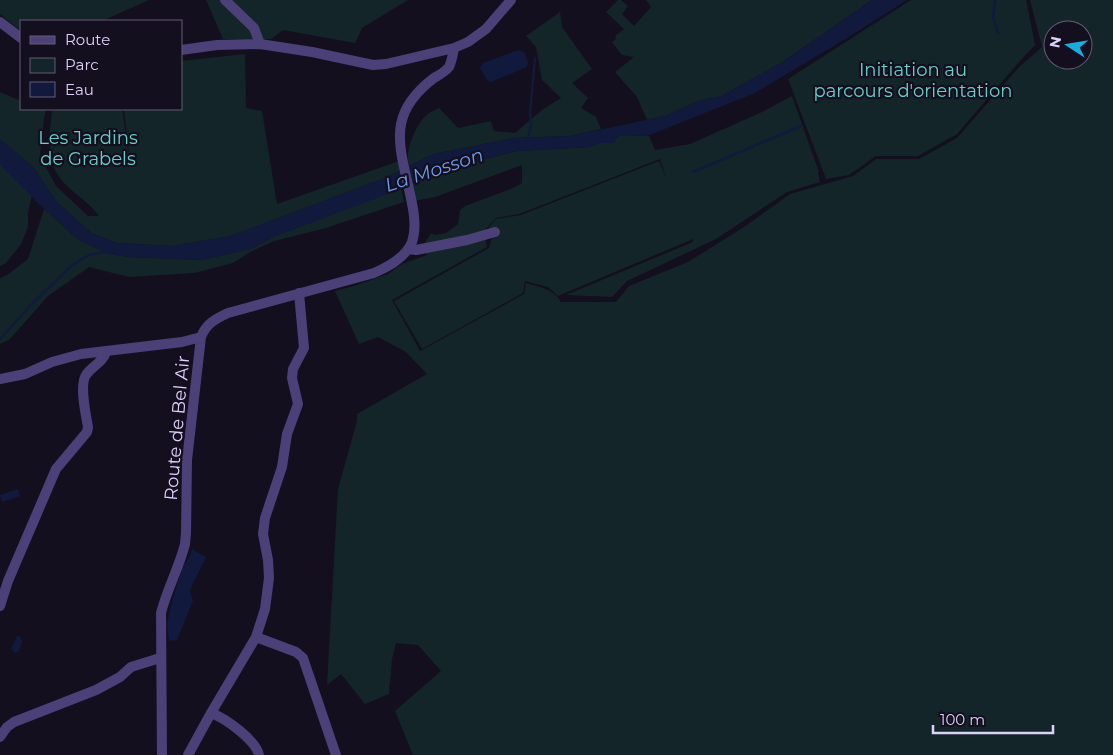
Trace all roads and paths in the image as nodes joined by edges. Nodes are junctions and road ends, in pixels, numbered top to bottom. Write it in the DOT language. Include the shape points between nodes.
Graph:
graph roads {
  1 [pos="225,0"];
  2 [pos="512,0"];
  3 [pos="0,22"];
  4 [pos="20,37"];
  5 [pos="260,44"];
  6 [pos="454,48"];
  7 [pos="182,50"];
  8 [pos="495,232"];
  9 [pos="410,246"];
  10 [pos="299,293"];
  11 [pos="201,337"];
  12 [pos="106,351"];
  13 [pos="0,380"];
  14 [pos="0,606"];
  15 [pos="256,637"];
  16 [pos="160,658"];
  17 [pos="211,713"];
  18 [pos="0,737"];
  19 [pos="162,755"];
  20 [pos="188,755"];
  21 [pos="259,755"];
  22 [pos="336,755"];
  1 -- 5 [label="street" via="254,28"];
  2 -- 6 [label="street" via="486,29"];
  3 -- 4 [label="street"];
  5 -- 6 [label="street" via="373,65"];
  5 -- 7 [label="street"];
  6 -- 9 [label="street" via="449,66 419,90 408,104 401,124 401,152 413,215"];
  8 -- 9 [label="street" via="416,250"];
  9 -- 10 [label="street, Route de Bel Air" via="394,262 374,273"];
  10 -- 11 [label="street, Route de Bel Air" via="215,319"];
  10 -- 15 [label="street" via="304,348 292,378 298,404 282,467 264,518 262,534 269,578 265,609"];
  11 -- 12 [label="street"];
  11 -- 16 [label="street, Route de Bel Air" via="186,460 186,539 161,613"];
  12 -- 13 [label="street" via="81,354"];
  12 -- 14 [label="street" via="84,377 87,432 56,469"];
  15 -- 17 [label="street"];
  15 -- 22 [label="street" via="296,652 303,658"];
  16 -- 18 [label="street" via="131,667 96,690 14,722"];
  16 -- 19 [label="street, Route de Bel Air"];
  17 -- 20 [label="street"];
  17 -- 21 [label="street" via="232,724"];
}
